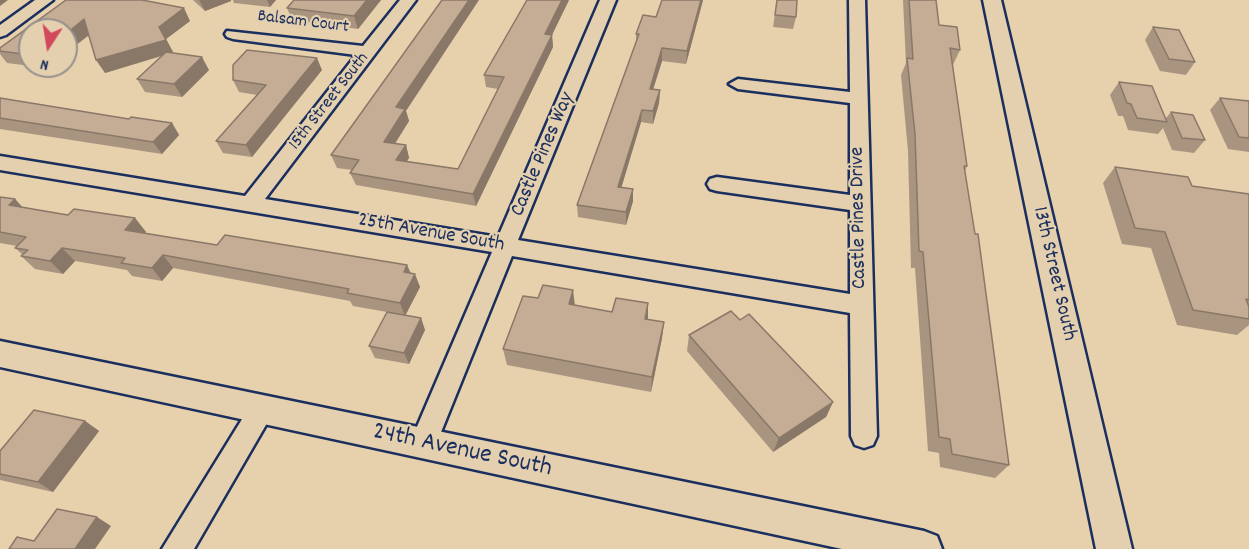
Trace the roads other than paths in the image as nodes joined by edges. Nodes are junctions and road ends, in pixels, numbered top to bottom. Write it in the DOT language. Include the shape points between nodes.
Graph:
graph roads {
  1 [pos="45,0"];
  2 [pos="408,0"];
  3 [pos="608,0"];
  4 [pos="857,0"];
  5 [pos="992,0"];
  6 [pos="0,33"];
  7 [pos="233,34"];
  8 [pos="368,52"];
  9 [pos="738,84"];
  10 [pos="858,99"];
  11 [pos="0,163"];
  12 [pos="717,184"];
  13 [pos="251,204"];
  14 [pos="860,204"];
  15 [pos="506,247"];
  16 [pos="861,305"];
  17 [pos="0,354"];
  18 [pos="261,411"];
  19 [pos="864,436"];
  20 [pos="423,443"];
  21 [pos="177,549"];
  22 [pos="924,549"];
  23 [pos="1114,549"];
  1 -- 6 [label="street"];
  2 -- 8 [label="street, 15th Street South"];
  3 -- 15 [label="street, Castle Pines Way"];
  4 -- 10 [label="street, Castle Pines Drive"];
  5 -- 23 [label="street, 13th Street South"];
  7 -- 8 [label="street, Balsam Court"];
  8 -- 13 [label="street, 15th Street South"];
  9 -- 10 [label="street"];
  10 -- 14 [label="street, Castle Pines Drive"];
  11 -- 13 [label="street, 25th Avenue South"];
  12 -- 14 [label="street"];
  13 -- 15 [label="street, 25th Avenue South"];
  14 -- 16 [label="street, Castle Pines Drive"];
  15 -- 16 [label="street, 25th Avenue South"];
  15 -- 20 [label="street, Castle Pines Way"];
  16 -- 19 [label="street, Castle Pines Drive"];
  17 -- 18 [label="street, 24th Avenue South"];
  18 -- 20 [label="street, 24th Avenue South"];
  18 -- 21 [label="street"];
  20 -- 22 [label="street, 24th Avenue South"];
}
